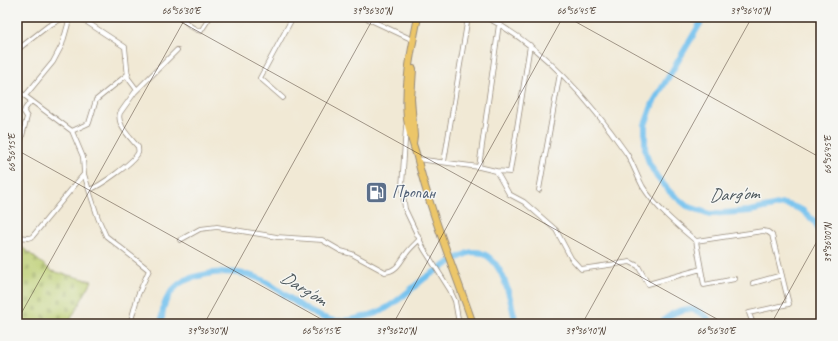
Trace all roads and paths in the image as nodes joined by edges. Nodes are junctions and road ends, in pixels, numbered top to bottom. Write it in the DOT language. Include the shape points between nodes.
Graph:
graph roads {
  1 [pos="65,17"];
  2 [pos="70,17"];
  3 [pos="80,17"];
  4 [pos="181,17"];
  5 [pos="210,17"];
  6 [pos="293,17"];
  7 [pos="364,17"];
  8 [pos="420,17"];
  9 [pos="468,17"];
  10 [pos="486,17"];
  11 [pos="499,24"];
  12 [pos="413,40"];
  13 [pos="530,45"];
  14 [pos="17,50"];
  15 [pos="177,50"];
  16 [pos="560,73"];
  17 [pos="128,74"];
  18 [pos="17,90"];
  19 [pos="137,90"];
  20 [pos="25,96"];
  21 [pos="283,98"];
  22 [pos="31,101"];
  23 [pos="407,118"];
  24 [pos="72,131"];
  25 [pos="413,145"];
  26 [pos="17,147"];
  27 [pos="417,158"];
  28 [pos="444,162"];
  29 [pos="479,167"];
  30 [pos="496,171"];
  31 [pos="84,174"];
  32 [pos="89,190"];
  33 [pos="539,190"];
  34 [pos="17,237"];
  35 [pos="420,239"];
  36 [pos="180,240"];
  37 [pos="696,241"];
  38 [pos="701,269"];
  39 [pos="782,275"];
  40 [pos="735,279"];
  41 [pos="753,283"];
  42 [pos="130,324"];
  43 [pos="459,324"];
  44 [pos="473,324"];
  45 [pos="753,324"];
  1 -- 14 [label="street" via="48,26"];
  2 -- 20 [label="street" via="62,45 53,62"];
  3 -- 17 [label="street" via="125,47"];
  4 -- 5 [label="street" via="187,24 201,31"];
  6 -- 21 [label="street" via="260,78"];
  7 -- 12 [label="street"];
  8 -- 12 [label="main road"];
  8 -- 25 [label="main road" via="411,85"];
  9 -- 28 [label="street"];
  10 -- 11 [label="street"];
  11 -- 13 [label="street"];
  11 -- 29 [label="street"];
  12 -- 23 [label="main road" via="407,86"];
  13 -- 16 [label="street"];
  13 -- 30 [label="street" via="510,172"];
  15 -- 19 [label="street"];
  16 -- 33 [label="street"];
  16 -- 37 [label="street" via="576,88 627,155 644,188 664,213"];
  17 -- 19 [label="street"];
  17 -- 24 [label="street" via="96,100 89,123"];
  18 -- 20 [label="street"];
  19 -- 32 [label="street" via="119,116 120,124 138,147 137,154 115,175"];
  20 -- 22 [label="street"];
  22 -- 24 [label="street"];
  22 -- 26 [label="street" via="24,112 27,117"];
  23 -- 25 [label="main road"];
  23 -- 35 [label="street" via="402,186 405,209"];
  24 -- 31 [label="street" via="83,156"];
  25 -- 27 [label="main road"];
  27 -- 28 [label="street"];
  27 -- 44 [label="main road"];
  28 -- 29 [label="street"];
  29 -- 30 [label="street"];
  30 -- 38 [label="street" via="509,194 524,202 556,230 571,258 581,269 630,262 638,266 648,284"];
  31 -- 32 [label="street"];
  31 -- 34 [label="street" via="32,237"];
  32 -- 42 [label="street" via="106,236 148,270"];
  35 -- 36 [label="street" via="396,268 385,272 322,240 277,237 217,227 200,229"];
  35 -- 43 [label="street" via="450,290"];
  37 -- 38 [label="street"];
  37 -- 39 [label="street" via="768,232 772,235"];
  38 -- 40 [label="street" via="704,285"];
  39 -- 41 [label="street"];
  39 -- 45 [label="street" via="789,304 749,313"];
}
